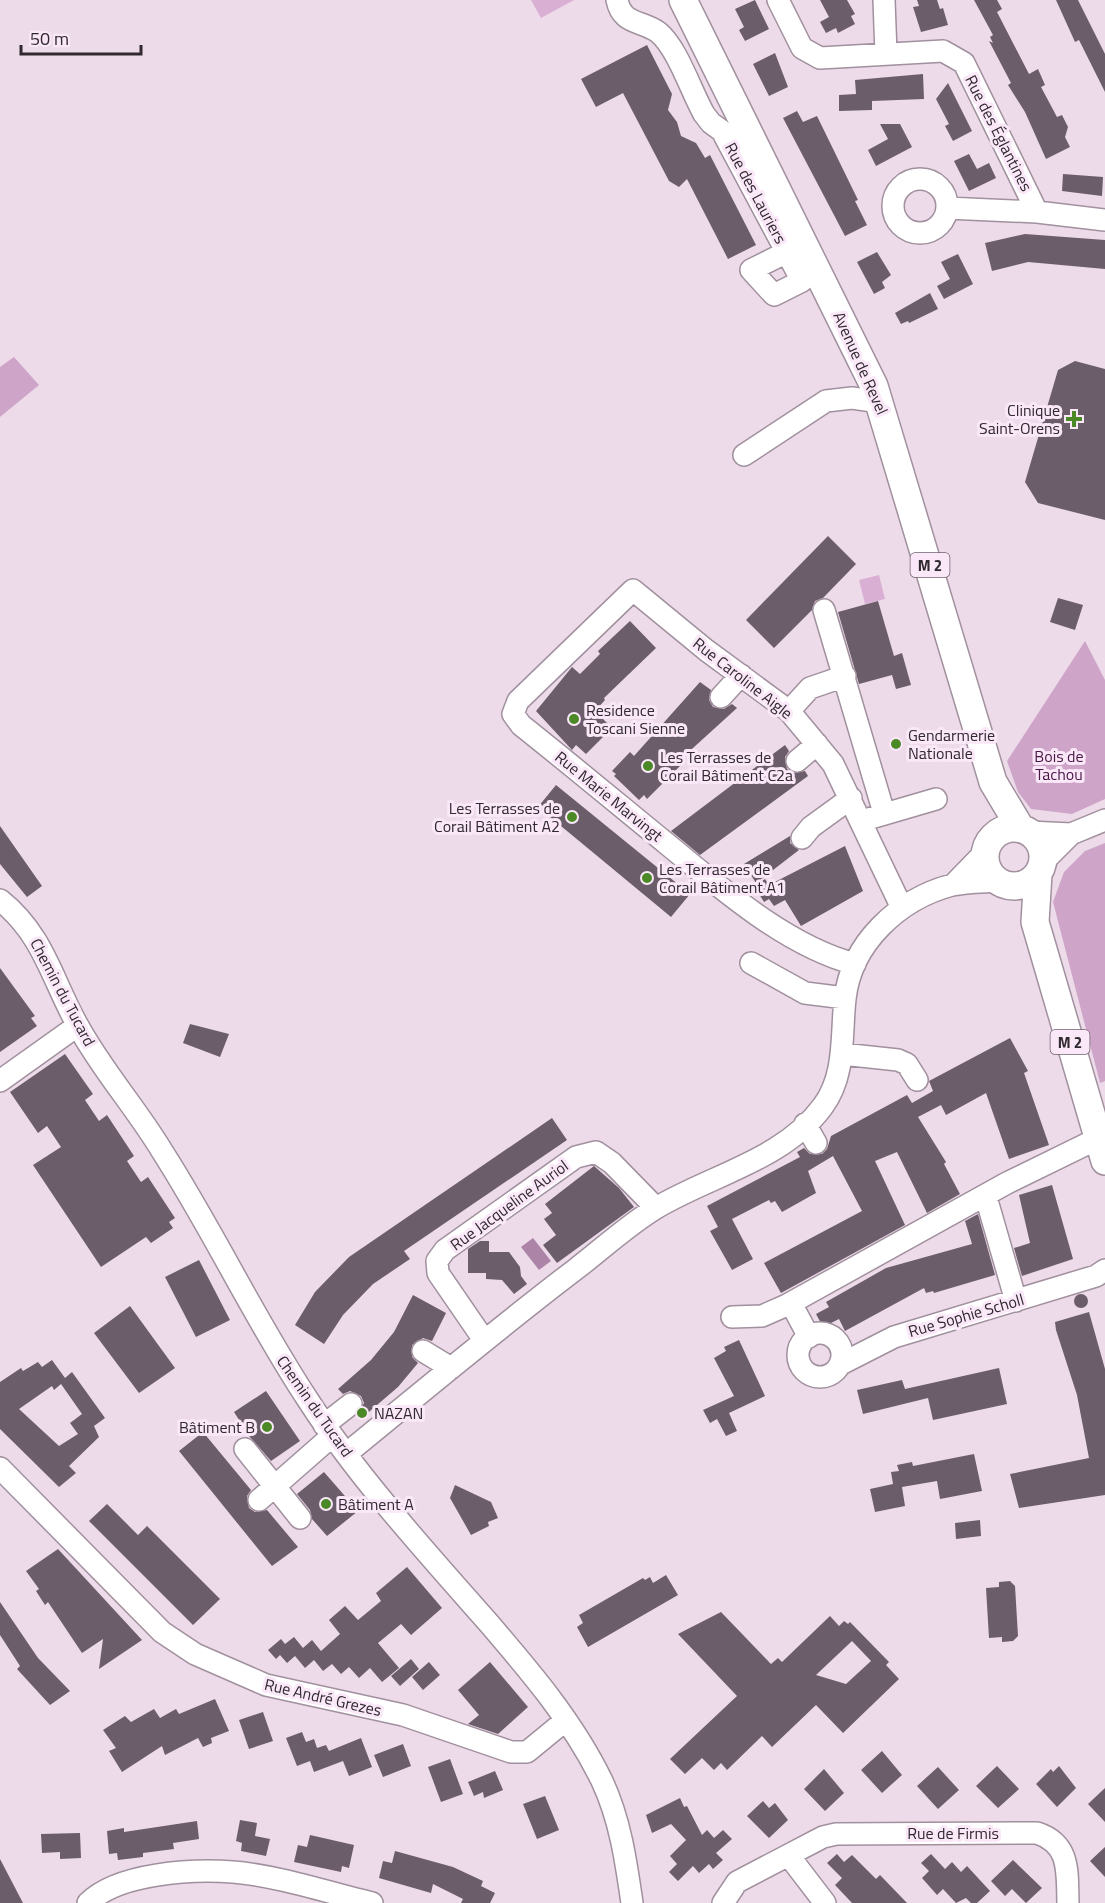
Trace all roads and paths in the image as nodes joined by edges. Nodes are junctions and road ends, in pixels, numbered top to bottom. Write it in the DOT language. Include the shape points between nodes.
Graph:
graph roads {
  1 [pos="617,0"];
  2 [pos="683,0"];
  3 [pos="777,0"];
  4 [pos="884,0"];
  5 [pos="886,54"];
  6 [pos="947,208"];
  7 [pos="1037,212"];
  8 [pos="1105,220"];
  9 [pos="787,252"];
  10 [pos="880,402"];
  11 [pos="744,455"];
  12 [pos="633,590"];
  13 [pos="824,610"];
  14 [pos="741,675"];
  15 [pos="845,676"];
  16 [pos="721,697"];
  17 [pos="789,711"];
  18 [pos="817,744"];
  19 [pos="797,761"];
  20 [pos="993,782"];
  21 [pos="851,798"];
  22 [pos="936,799"];
  23 [pos="884,813"];
  24 [pos="862,820"];
  25 [pos="1105,820"];
  26 [pos="1025,831"];
  27 [pos="1071,834"];
  28 [pos="802,838"];
  29 [pos="988,847"];
  30 [pos="1040,868"];
  31 [pos="1002,883"];
  32 [pos="953,885"];
  33 [pos="0,900"];
  34 [pos="902,908"];
  35 [pos="1035,922"];
  36 [pos="751,963"];
  37 [pos="855,964"];
  38 [pos="845,998"];
  39 [pos="77,1026"];
  40 [pos="842,1054"];
  41 [pos="917,1080"];
  42 [pos="0,1081"];
  43 [pos="805,1124"];
  44 [pos="816,1143"];
  45 [pos="1102,1150"];
  46 [pos="988,1204"];
  47 [pos="656,1209"];
  48 [pos="1102,1275"];
  49 [pos="1016,1301"];
  50 [pos="794,1309"];
  51 [pos="732,1317"];
  52 [pos="809,1336"];
  53 [pos="484,1341"];
  54 [pos="423,1351"];
  55 [pos="841,1364"];
  56 [pos="452,1368"];
  57 [pos="351,1404"];
  58 [pos="328,1430"];
  59 [pos="245,1449"];
  60 [pos="346,1454"];
  61 [pos="0,1468"];
  62 [pos="267,1494"];
  63 [pos="300,1518"];
  64 [pos="566,1720"];
  65 [pos="789,1856"];
  66 [pos="88,1903"];
  67 [pos="372,1903"];
  68 [pos="632,1903"];
  69 [pos="723,1903"];
  70 [pos="825,1903"];
  71 [pos="1068,1903"];
  1 -- 9 [label="street, Rue des Lauriers" via="627,19 658,33 668,44 704,114 723,131"];
  2 -- 10 [label="main road, Avenue de Revel / M 2" via="853,340"];
  3 -- 5 [label="street, Rue des Églantines" via="802,48 810,55 820,58"];
  4 -- 5 [label="street"];
  5 -- 7 [label="street, Rue des Églantines" via="943,51 964,63"];
  6 -- 7 [label="street"];
  7 -- 8 [label="street, Rue des Églantines"];
  10 -- 11 [label="street" via="852,398 826,401"];
  10 -- 20 [label="main road, Avenue de Revel / M 2"];
  12 -- 14 [label="street, Rue Caroline Aigle"];
  12 -- 37 [label="street, Rue Marie Marvingt" via="518,701 514,708 516,719 734,897 773,925 836,959"];
  13 -- 15 [label="street"];
  14 -- 16 [label="street"];
  14 -- 17 [label="street, Rue Caroline Aigle"];
  15 -- 17 [label="street" via="810,688"];
  15 -- 23 [label="street"];
  17 -- 18 [label="street, Rue Caroline Aigle"];
  18 -- 19 [label="street"];
  18 -- 21 [label="street, Rue Caroline Aigle"];
  20 -- 26 [label="main road, Avenue de Revel / M 2"];
  20 -- 29 [label="main road, Avenue de Revel / M 2"];
  21 -- 24 [label="street, Rue Caroline Aigle"];
  21 -- 28 [label="street"];
  22 -- 23 [label="street"];
  23 -- 24 [label="street"];
  24 -- 34 [label="street, Rue Caroline Aigle"];
  25 -- 27 [label="street"];
  26 -- 27 [label="street"];
  26 -- 29 [label="main road" via="1001,832"];
  26 -- 30 [label="main road" via="1042,848"];
  27 -- 30 [label="street"];
  29 -- 31 [label="main road" via="987,869"];
  29 -- 32 [label="street"];
  30 -- 31 [label="main road" via="1024,885"];
  30 -- 35 [label="main road, M 2"];
  31 -- 32 [label="street"];
  31 -- 35 [label="main road, M 2"];
  32 -- 34 [label="street"];
  33 -- 39 [label="street, Chemin du Tucard" via="16,912 45,952"];
  34 -- 37 [label="street" via="889,917"];
  35 -- 45 [label="main road, M 2"];
  36 -- 38 [label="street" via="805,993"];
  37 -- 38 [label="street"];
  38 -- 40 [label="street"];
  39 -- 42 [label="street"];
  39 -- 58 [label="street, Chemin du Tucard" via="162,1150 278,1353"];
  40 -- 41 [label="street" via="898,1060 907,1064"];
  40 -- 43 [label="street" via="824,1105"];
  43 -- 44 [label="street"];
  43 -- 47 [label="street" via="788,1142"];
  45 -- 51 [label="street" via="1007,1184 787,1305 762,1316"];
  46 -- 49 [label="street"];
  47 -- 53 [label="street"];
  47 -- 53 [label="street, Rue Jacqueline Auriol" via="612,1163 596,1152 576,1156 445,1250 437,1261 438,1274"];
  48 -- 49 [label="street, Rue Sophie Scholl"];
  49 -- 55 [label="street, Rue Sophie Scholl" via="894,1337"];
  50 -- 52 [label="street"];
  52 -- 55 [label="street" via="822,1334 834,1339 842,1350"];
  52 -- 55 [label="street, Rue Sophie Scholl" via="798,1355 799,1363 809,1374 831,1375"];
  53 -- 56 [label="street"];
  54 -- 56 [label="street"];
  56 -- 60 [label="street"];
  57 -- 58 [label="street"];
  58 -- 60 [label="street, Chemin du Tucard"];
  58 -- 62 [label="street"];
  59 -- 62 [label="street"];
  60 -- 64 [label="street, Chemin du Tucard"];
  61 -- 64 [label="street, Rue André Grezes" via="162,1632 195,1654 266,1685 403,1715 511,1752 527,1752"];
  62 -- 63 [label="street"];
  64 -- 68 [label="street, Chemin du Tucard" via="602,1781 616,1818"];
  65 -- 69 [label="street, Rue de Firmis" via="737,1882"];
  65 -- 70 [label="street"];
  65 -- 71 [label="street, Rue de Firmis" via="836,1834 1037,1833 1048,1836 1063,1852"];
  66 -- 67 [label="street" via="110,1889 139,1879 222,1872"];
}
